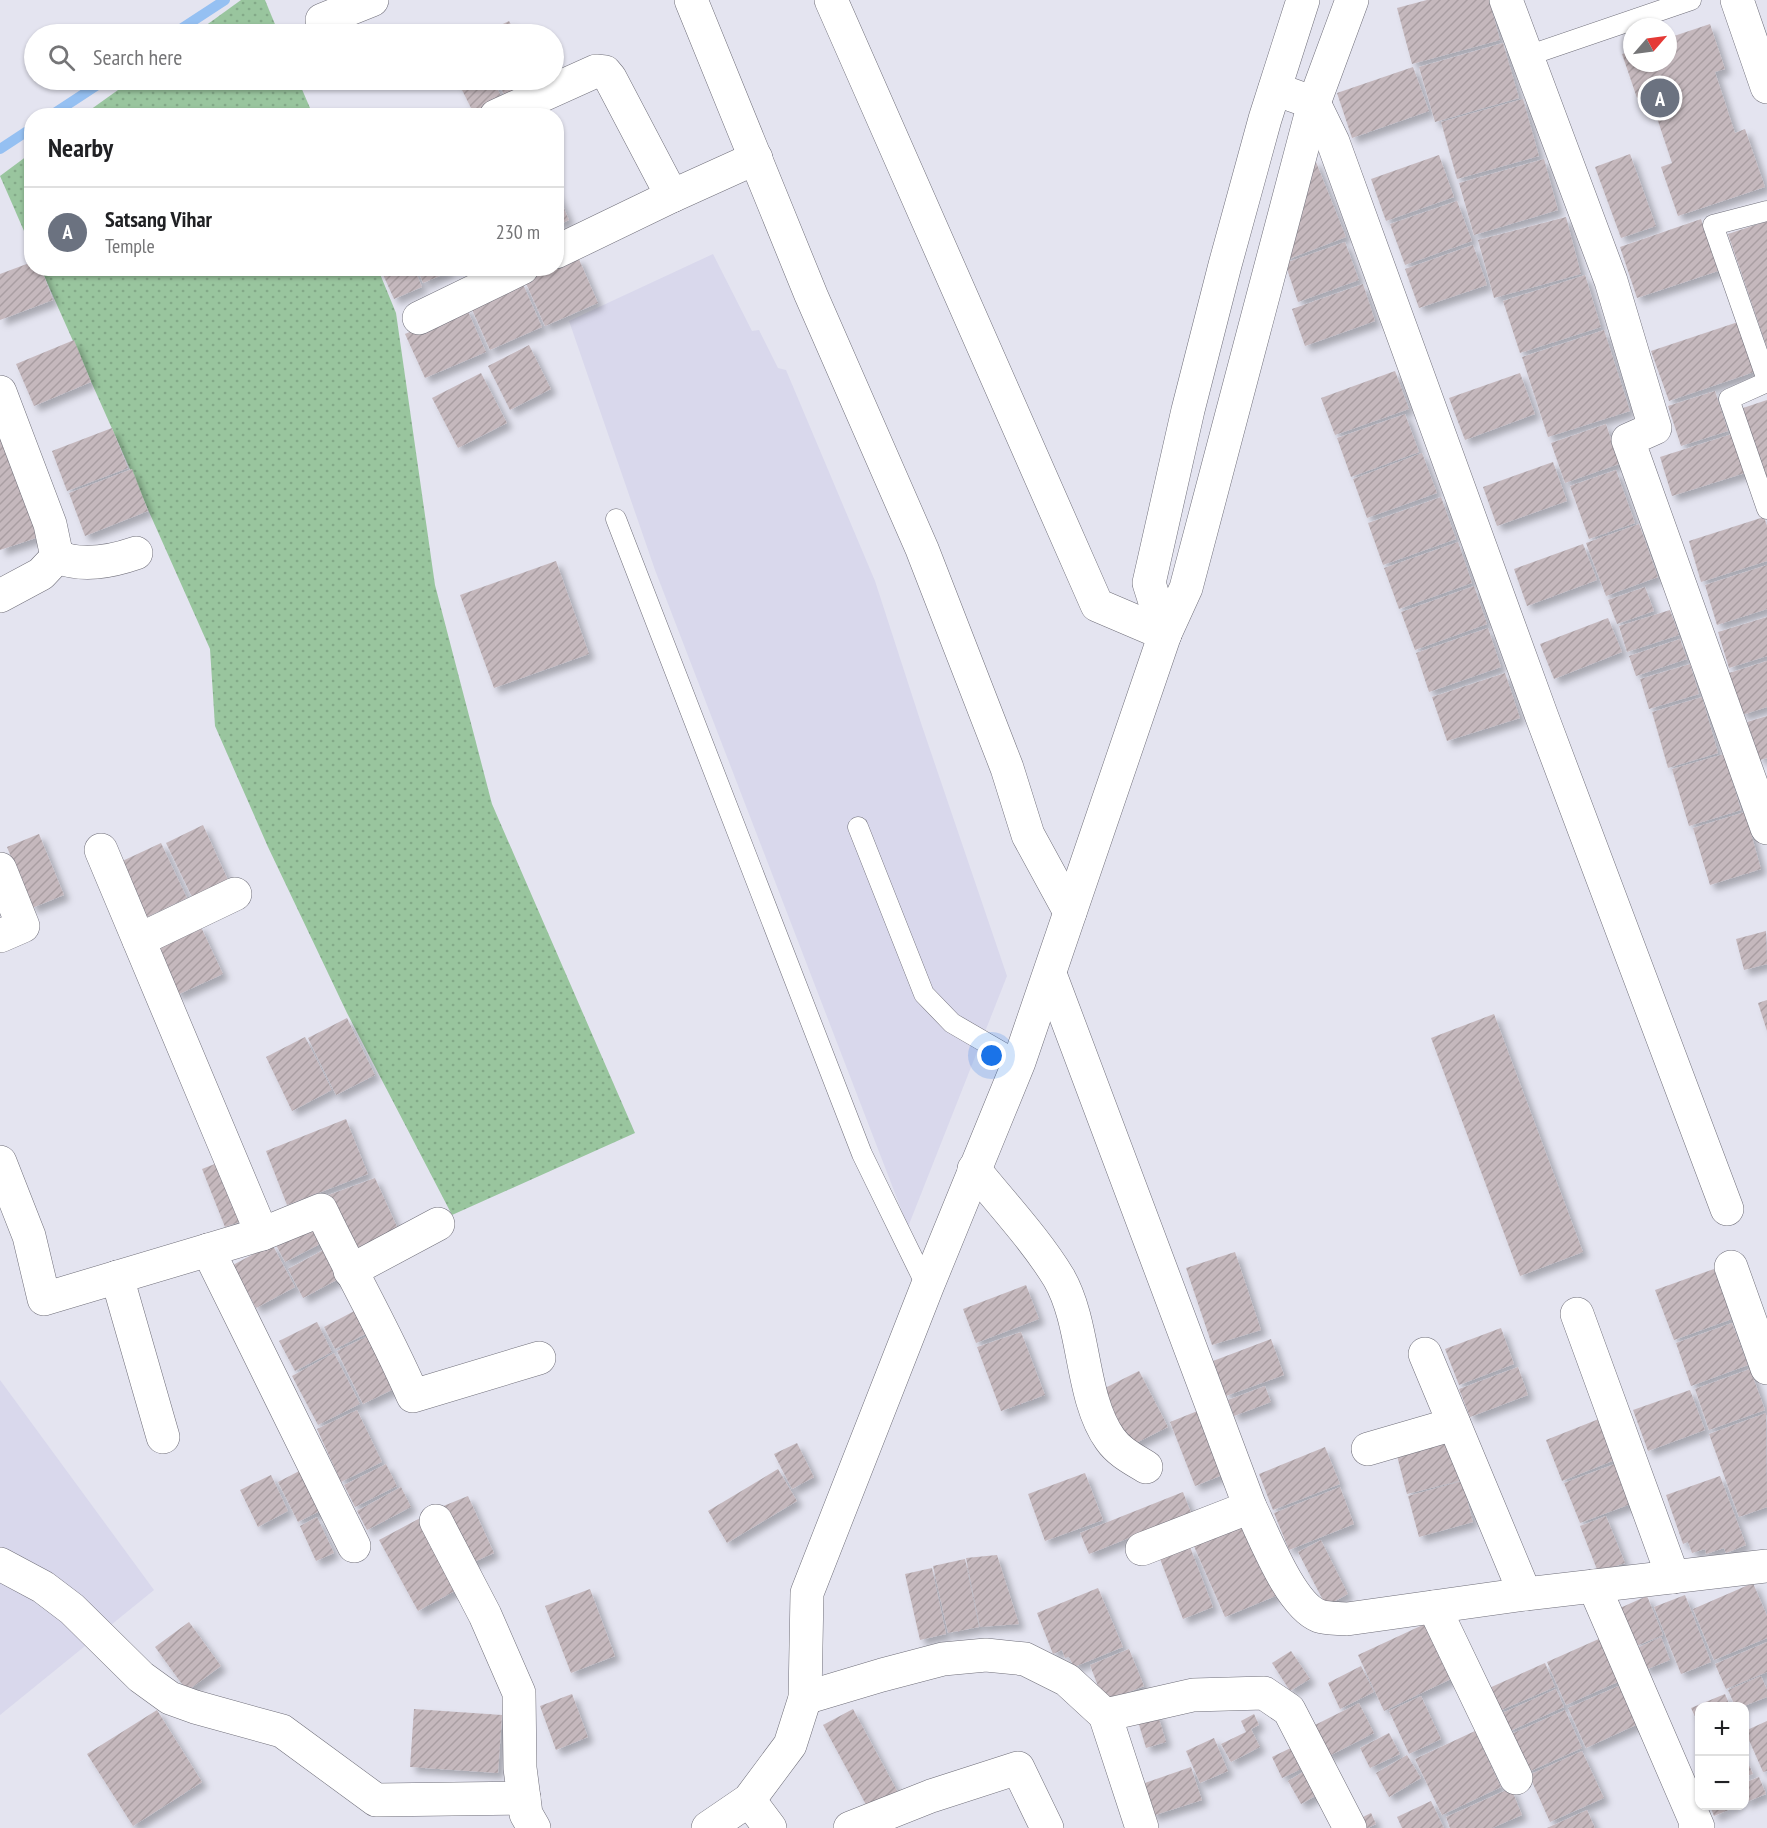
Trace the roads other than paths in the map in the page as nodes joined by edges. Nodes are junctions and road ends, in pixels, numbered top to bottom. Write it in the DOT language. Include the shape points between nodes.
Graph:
graph roads {
  1 [pos="372,0"];
  2 [pos="691,0"];
  3 [pos="831,0"];
  4 [pos="1303,0"];
  5 [pos="1352,0"];
  6 [pos="1506,0"];
  7 [pos="1690,0"];
  8 [pos="1737,0"];
  9 [pos="322,20"];
  10 [pos="1527,56"];
  11 [pos="564,85"];
  12 [pos="1767,87"];
  13 [pos="1275,89"];
  14 [pos="554,90"];
  15 [pos="1314,103"];
  16 [pos="514,108"];
  17 [pos="756,158"];
  18 [pos="672,195"];
  19 [pos="1767,211"];
  20 [pos="564,248"];
  21 [pos="506,276"];
  22 [pos="419,318"];
  23 [pos="1767,381"];
  24 [pos="0,392"];
  25 [pos="1767,509"];
  26 [pos="616,519"];
  27 [pos="136,553"];
  28 [pos="57,557"];
  29 [pos="0,596"];
  30 [pos="1165,634"];
  31 [pos="858,827"];
  32 [pos="1767,828"];
  33 [pos="101,850"];
  34 [pos="0,869"];
  35 [pos="235,894"];
  36 [pos="1070,912"];
  37 [pos="0,936"];
  38 [pos="138,940"];
  39 [pos="1050,974"];
  40 [pos="1019,1062"];
  41 [pos="0,1162"];
  42 [pos="974,1169"];
  43 [pos="1727,1209"];
  44 [pos="438,1224"];
  45 [pos="262,1234"];
  46 [pos="208,1250"];
  47 [pos="1731,1267"];
  48 [pos="350,1271"];
  49 [pos="117,1277"];
  50 [pos="927,1287"];
  51 [pos="1577,1314"];
  52 [pos="1425,1354"];
  53 [pos="539,1358"];
  54 [pos="1767,1368"];
  55 [pos="1454,1424"];
  56 [pos="163,1437"];
  57 [pos="1368,1449"];
  58 [pos="1146,1467"];
  59 [pos="1250,1507"];
  60 [pos="436,1521"];
  61 [pos="354,1546"];
  62 [pos="1142,1549"];
  63 [pos="0,1564"];
  64 [pos="1765,1572"];
  65 [pos="1673,1577"];
  66 [pos="1593,1586"];
  67 [pos="1525,1594"];
  68 [pos="1434,1607"];
  69 [pos="805,1698"];
  70 [pos="1105,1715"];
  71 [pos="1516,1778"];
  72 [pos="524,1798"];
  73 [pos="749,1800"];
  74 [pos="534,1828"];
  75 [pos="708,1828"];
  76 [pos="770,1828"];
  77 [pos="850,1828"];
  78 [pos="1047,1828"];
  79 [pos="1142,1828"];
  80 [pos="1348,1828"];
  81 [pos="1697,1828"];
  1 -- 9 [label="street"];
  2 -- 17 [label="street"];
  3 -- 30 [label="street" via="1097,605"];
  4 -- 13 [label="street"];
  5 -- 15 [label="street"];
  6 -- 10 [label="street"];
  7 -- 10 [label="lane"];
  8 -- 12 [label="street"];
  10 -- 32 [label="street" via="1611,282 1655,428 1628,440"];
  11 -- 18 [label="street" via="596,71 605,72"];
  13 -- 15 [label="street"];
  13 -- 30 [label="street" via="1188,410 1149,583"];
  14 -- 16 [label="street"];
  15 -- 30 [label="street" via="1186,588"];
  15 -- 43 [label="street" via="1333,142 1546,728"];
  17 -- 18 [label="street"];
  17 -- 36 [label="street" via="922,549 1007,768 1028,835"];
  18 -- 20 [label="street"];
  19 -- 23 [label="lane" via="1713,225"];
  21 -- 22 [label="street"];
  23 -- 25 [label="lane" via="1729,399"];
  24 -- 28 [label="street" via="50,524"];
  26 -- 50 [label="lane" via="862,1154"];
  27 -- 28 [label="street" via="113,561 73,563"];
  28 -- 29 [label="street" via="41,574"];
  30 -- 36 [label="street"];
  31 -- 40 [label="lane" via="924,994 952,1023"];
  33 -- 38 [label="street"];
  34 -- 37 [label="street" via="23,926"];
  35 -- 38 [label="street"];
  36 -- 39 [label="street"];
  38 -- 45 [label="street"];
  39 -- 40 [label="street"];
  39 -- 59 [label="street"];
  40 -- 42 [label="street"];
  41 -- 49 [label="street" via="29,1236 44,1299"];
  42 -- 50 [label="street"];
  42 -- 58 [label="street" via="1059,1280 1076,1324 1095,1408 1110,1439 1125,1455"];
  44 -- 48 [label="street"];
  45 -- 46 [label="street"];
  45 -- 48 [label="street" via="321,1210"];
  46 -- 49 [label="street"];
  46 -- 61 [label="street"];
  47 -- 54 [label="street"];
  48 -- 53 [label="street" via="413,1396"];
  49 -- 56 [label="street"];
  50 -- 69 [label="street" via="807,1593"];
  51 -- 65 [label="street"];
  52 -- 55 [label="street"];
  55 -- 57 [label="street"];
  55 -- 67 [label="street"];
  59 -- 62 [label="street"];
  59 -- 68 [label="street" via="1282,1574 1304,1606 1320,1616 1347,1619"];
  60 -- 72 [label="street" via="485,1615 519,1693"];
  63 -- 72 [label="street" via="43,1587 72,1609 141,1677 170,1698 282,1731 376,1800"];
  64 -- 65 [label="street"];
  65 -- 66 [label="street"];
  66 -- 67 [label="street"];
  66 -- 81 [label="street"];
  67 -- 68 [label="street"];
  68 -- 71 [label="street"];
  69 -- 70 [label="street" via="943,1659 986,1655 1025,1659 1067,1680"];
  69 -- 73 [label="street" via="790,1745"];
  70 -- 79 [label="street"];
  70 -- 80 [label="street" via="1193,1695 1264,1693 1289,1710"];
  72 -- 74 [label="street" via="526,1814"];
  73 -- 75 [label="street"];
  73 -- 76 [label="street"];
  77 -- 78 [label="street" via="1018,1768"];
}
